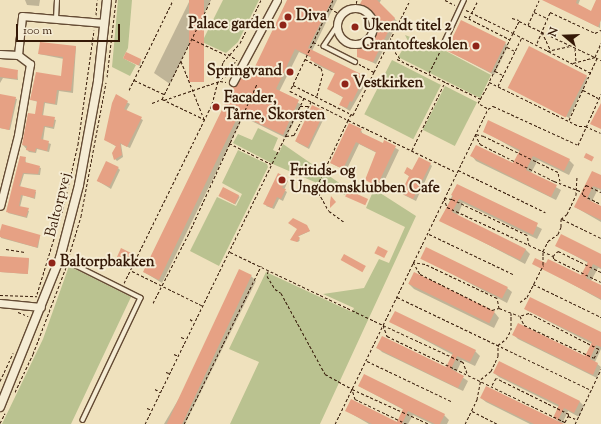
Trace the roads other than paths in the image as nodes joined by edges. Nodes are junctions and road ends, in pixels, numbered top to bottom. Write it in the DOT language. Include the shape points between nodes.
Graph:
graph roads {
  1 [pos="57,0"];
  2 [pos="107,0"];
  3 [pos="277,0"];
  4 [pos="348,0"];
  5 [pos="464,0"];
  6 [pos="352,8"];
  7 [pos="56,19"];
  8 [pos="104,23"];
  9 [pos="337,27"];
  10 [pos="444,43"];
  11 [pos="0,54"];
  12 [pos="18,56"];
  13 [pos="355,62"];
  14 [pos="230,82"];
  15 [pos="0,206"];
  16 [pos="60,258"];
  17 [pos="0,303"];
  18 [pos="37,306"];
  19 [pos="0,407"];
  20 [pos="83,420"];
  1 -- 7 [label="lane"];
  2 -- 8 [label="street, Baltorpvej"];
  3 -- 14 [label="street"];
  4 -- 6 [label="street"];
  5 -- 10 [label="lane"];
  6 -- 9 [label="street" via="341,15"];
  6 -- 9 [label="street" via="363,10 371,18 370,36 360,43 347,42"];
  7 -- 8 [label="street"];
  7 -- 12 [label="street" via="22,16"];
  8 -- 16 [label="street, Baltorpvej" via="98,81 80,185"];
  9 -- 13 [label="lane" via="324,46"];
  11 -- 12 [label="street"];
  12 -- 15 [label="street" via="30,64 18,135"];
  16 -- 18 [label="street, Baltorpvej"];
  16 -- 20 [label="lane" via="142,298"];
  17 -- 18 [label="street"];
  18 -- 19 [label="street, Baltorpvej"];
}
